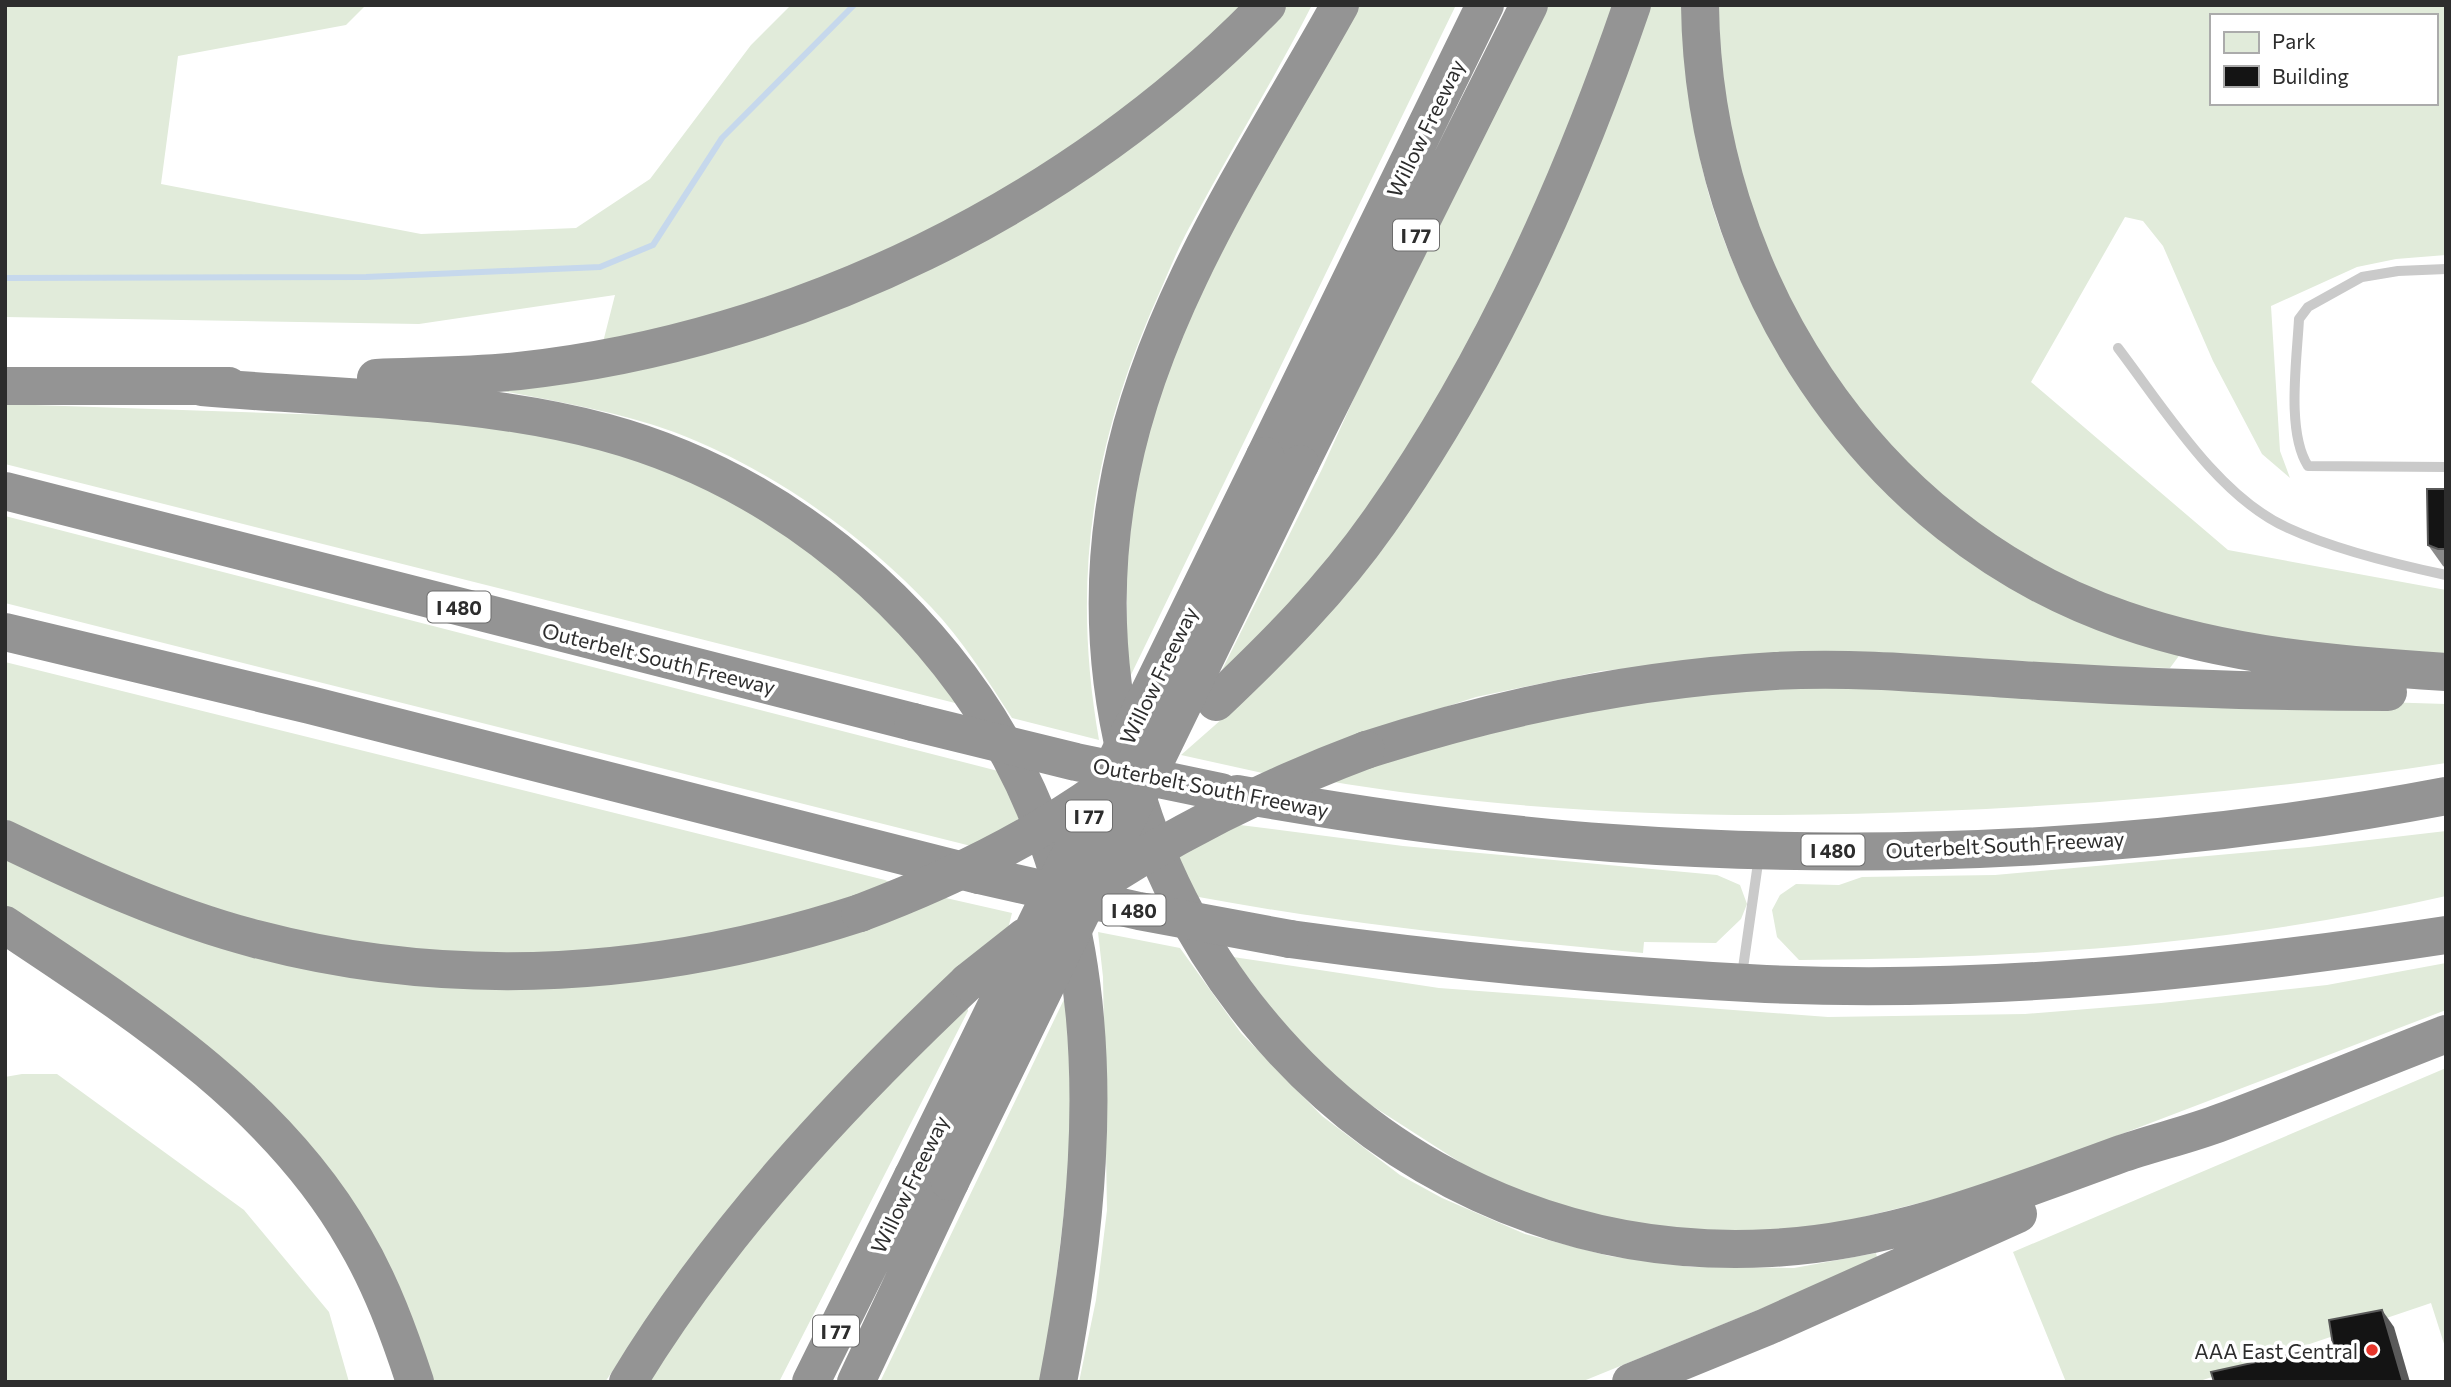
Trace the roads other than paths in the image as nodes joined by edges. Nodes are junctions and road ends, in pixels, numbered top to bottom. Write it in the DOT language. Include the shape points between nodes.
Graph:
graph roads {
  1 [pos="1267,5"];
  2 [pos="1340,5"];
  3 [pos="1485,5"];
  4 [pos="1529,5"];
  5 [pos="1632,5"];
  6 [pos="1700,5"];
  7 [pos="2446,270"];
  8 [pos="2118,348"];
  9 [pos="5,386"];
  10 [pos="202,387"];
  11 [pos="1283,460"];
  12 [pos="2446,467"];
  13 [pos="5,491"];
  14 [pos="2446,575"];
  15 [pos="5,632"];
  16 [pos="2446,672"];
  17 [pos="2446,692"];
  18 [pos="2446,796"];
  19 [pos="2446,804"];
  20 [pos="2388,806"];
  21 [pos="5,839"];
  22 [pos="1760,849"];
  23 [pos="2446,914"];
  24 [pos="5,925"];
  25 [pos="2446,935"];
  26 [pos="2042,980"];
  27 [pos="1741,982"];
  28 [pos="2446,1034"];
  29 [pos="2216,1124"];
  30 [pos="932,1179"];
  31 [pos="415,1382"];
  32 [pos="628,1382"];
  33 [pos="811,1382"];
  34 [pos="856,1382"];
  35 [pos="1058,1382"];
  36 [pos="1631,1382"];
  1 -- 10 [label="highway" via="1200,70 1084,159 957,236 800,304 673,342 519,371"];
  2 -- 29 [label="highway" via="1173,312 1136,412 1112,524 1108,640 1121,737 1167,877 1204,948 1239,1000 1323,1089 1376,1133 1447,1177 1519,1210 1576,1227 1701,1249 1773,1248 1842,1240 1996,1199"];
  3 -- 11 [label="highway, Willow Freeway / I 77"];
  4 -- 11 [label="highway, Willow Freeway / I 77"];
  5 -- 21 [label="highway, bridge" via="1585,132 1497,326 1421,460 1337,576 1216,702 1144,759 1059,820 933,885 794,935 726,951 564,972 501,974 318,954 254,939 132,897"];
  6 -- 16 [label="highway" via="1704,86 1715,150 1743,244 1771,308 1841,417 1920,499 1968,539 2008,564 2051,589 2123,620 2277,657"];
  7 -- 12 [label="lane" via="2362,277 2308,307 2299,319 2296,421 2299,446 2308,466"];
  8 -- 14 [label="lane" via="2189,441 2257,508 2287,528"];
  9 -- 10 [label="highway"];
  10 -- 35 [label="highway" via="485,409 607,433 666,453 726,479 799,522 842,554 935,645 1009,753 1036,811 1071,917 1087,1041 1089,1116 1084,1221"];
  11 -- 30 [label="highway, Willow Freeway / I 77, bridge"];
  13 -- 22 [label="highway, Outerbelt South Freeway / I 480, bridge" via="913,722 1221,792 1493,832"];
  15 -- 27 [label="highway, I 480, bridge" via="1139,911 1290,939 1543,970"];
  17 -- 32 [label="highway, bridge" via="1776,671 1559,697 1486,713 1366,750 1266,791 1137,859 968,982 898,1048 783,1172 690,1290"];
  18 -- 20 [label="highway, Outerbelt South Freeway / I 480"];
  19 -- 20 [label="highway"];
  20 -- 22 [label="highway, Outerbelt South Freeway / I 480" via="2220,829 2039,845"];
  22 -- 27 [label="lane"];
  23 -- 26 [label="highway"];
  24 -- 31 [label="highway" via="158,1031 218,1078 269,1127 355,1238"];
  25 -- 26 [label="highway, I 480" via="2320,954"];
  26 -- 27 [label="highway, I 480"];
  28 -- 29 [label="highway"];
  29 -- 36 [label="highway" via="1766,1327"];
  30 -- 33 [label="highway, Willow Freeway / I 77"];
  30 -- 34 [label="highway, Willow Freeway / I 77"];
}
